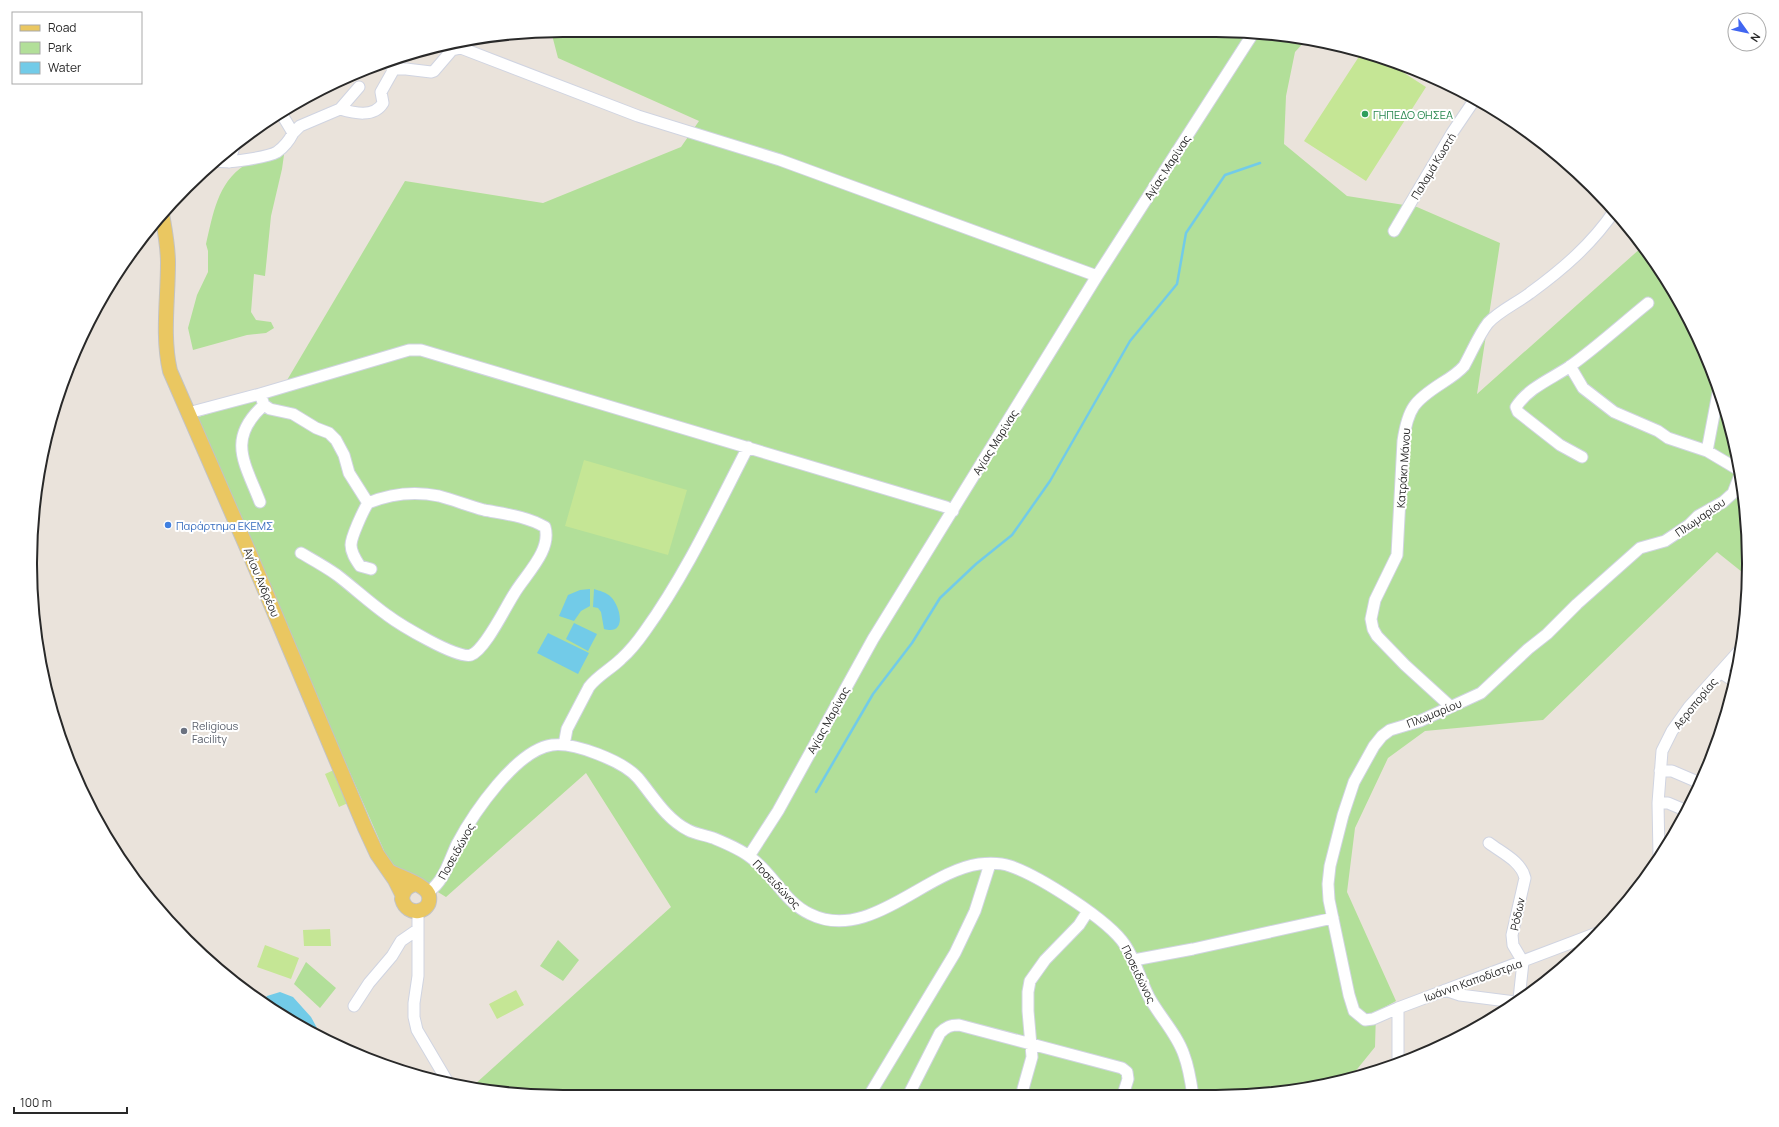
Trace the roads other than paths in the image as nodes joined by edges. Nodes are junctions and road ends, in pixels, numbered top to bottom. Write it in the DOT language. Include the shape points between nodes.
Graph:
graph roads {
  1 [pos="1249,38"];
  2 [pos="391,66"];
  3 [pos="394,69"];
  4 [pos="359,87"];
  5 [pos="1472,104"];
  6 [pos="340,108"];
  7 [pos="284,118"];
  8 [pos="293,133"];
  9 [pos="231,156"];
  10 [pos="224,161"];
  11 [pos="229,162"];
  12 [pos="1611,216"];
  13 [pos="163,222"];
  14 [pos="1394,231"];
  15 [pos="1097,276"];
  16 [pos="1648,303"];
  17 [pos="1570,366"];
  18 [pos="260,394"];
  19 [pos="1716,402"];
  20 [pos="264,405"];
  21 [pos="188,413"];
  22 [pos="748,447"];
  23 [pos="1707,451"];
  24 [pos="1582,457"];
  25 [pos="1733,466"];
  26 [pos="1736,487"];
  27 [pos="260,502"];
  28 [pos="368,503"];
  29 [pos="953,511"];
  30 [pos="301,553"];
  31 [pos="371,569"];
  32 [pos="1733,657"];
  33 [pos="1720,672"];
  34 [pos="1729,678"];
  35 [pos="1450,706"];
  36 [pos="564,745"];
  37 [pos="1660,771"];
  38 [pos="1695,780"];
  39 [pos="1658,803"];
  40 [pos="1681,809"];
  41 [pos="1489,844"];
  42 [pos="1659,847"];
  43 [pos="750,856"];
  44 [pos="990,864"];
  45 [pos="389,870"];
  46 [pos="422,888"];
  47 [pos="402,894"];
  48 [pos="1088,911"];
  49 [pos="418,912"];
  50 [pos="1333,918"];
  51 [pos="418,930"];
  52 [pos="1587,937"];
  53 [pos="1134,960"];
  54 [pos="1523,962"];
  55 [pos="1445,990"];
  56 [pos="1520,993"];
  57 [pos="1508,1001"];
  58 [pos="354,1006"];
  59 [pos="1398,1008"];
  60 [pos="1032,1045"];
  61 [pos="1400,1056"];
  62 [pos="444,1076"];
  63 [pos="1023,1089"];
  64 [pos="872,1090"];
  65 [pos="911,1090"];
  66 [pos="1125,1090"];
  67 [pos="1192,1090"];
  1 -- 15 [label="street, Αγίας Μαρίνας"];
  2 -- 3 [label="street"];
  3 -- 6 [label="street" via="381,92 383,103 380,108 369,113 360,113"];
  3 -- 15 [label="street" via="431,72 437,69 452,50 461,48 638,116 780,160"];
  4 -- 6 [label="street"];
  5 -- 14 [label="street, Παλαμά Κωστή"];
  6 -- 8 [label="street" via="300,126"];
  7 -- 8 [label="street"];
  8 -- 11 [label="street" via="288,142 269,155"];
  9 -- 11 [label="street"];
  10 -- 11 [label="street"];
  12 -- 35 [label="street, Κατράκη Μάνου" via="1591,242 1573,260 1488,324 1464,366 1416,402 1406,423 1402,441 1397,555 1375,600 1371,619 1377,636 1404,665"];
  13 -- 21 [label="main road, Αγίου Ανδρέου" via="167,240 166,352 170,371"];
  15 -- 29 [label="street, Αγίας Μαρίνας"];
  16 -- 17 [label="street"];
  17 -- 23 [label="street" via="1583,388 1614,412 1668,438"];
  17 -- 24 [label="street" via="1531,391 1516,407 1518,412 1560,445"];
  18 -- 20 [label="street"];
  18 -- 21 [label="street"];
  18 -- 22 [label="street" via="409,350 421,350"];
  19 -- 23 [label="street"];
  20 -- 27 [label="street" via="247,424 241,443 242,457"];
  20 -- 28 [label="street" via="277,412 293,414 336,440 349,473"];
  21 -- 45 [label="main road, Αγίου Ανδρέου" via="365,828 377,854"];
  22 -- 29 [label="street" via="946,506"];
  22 -- 36 [label="street" via="692,556 666,599 622,659 589,687 567,729"];
  23 -- 25 [label="street"];
  26 -- 35 [label="street, Πλωμαρίου" via="1734,493 1723,502 1698,516 1664,541 1640,548 1481,693"];
  28 -- 30 [label="street" via="383,497 421,494 521,517 545,527 545,546 539,557 489,634 472,655 458,654 421,636 388,616 336,574"];
  28 -- 31 [label="street" via="351,544 360,566"];
  29 -- 43 [label="street, Αγίας Μαρίνας" via="873,639 778,811"];
  32 -- 33 [label="street, Αεροπορίας"];
  33 -- 34 [label="street"];
  33 -- 37 [label="street, Αεροπορίας" via="1672,731 1662,751"];
  35 -- 50 [label="street, Πλωμαρίου" via="1420,721 1390,730 1374,746 1362,766 1342,815 1330,866 1328,884"];
  36 -- 43 [label="street, Ποσειδώνος" via="595,754 628,770 660,806 688,830"];
  36 -- 46 [label="street, Ποσειδώνος" via="538,749 525,756 513,768 472,821 438,884"];
  37 -- 38 [label="street" via="1672,771"];
  37 -- 39 [label="street, Αεροπορίας"];
  39 -- 40 [label="street" via="1668,803"];
  39 -- 42 [label="street, Αεροπορίας"];
  41 -- 54 [label="street, Ρόδων" via="1523,870 1524,885 1512,935 1513,945"];
  43 -- 44 [label="street, Ποσειδώνος" via="803,910 819,918 840,921 864,916 893,904 958,870 979,864"];
  44 -- 48 [label="street, Ποσειδώνος" via="1004,865 1024,872"];
  44 -- 64 [label="street" via="975,911 955,953"];
  45 -- 46 [label="main road, Αγίου Ανδρέου"];
  45 -- 47 [label="main road, Αγίου Ανδρέου"];
  46 -- 47 [label="main road" via="408,887"];
  46 -- 49 [label="main road" via="429,898 427,905"];
  47 -- 49 [label="main road, Αγίου Ανδρέου" via="406,908"];
  48 -- 53 [label="street, Ποσειδώνος" via="1111,929 1125,944"];
  48 -- 60 [label="street" via="1079,925 1045,960 1030,981 1028,1011"];
  49 -- 51 [label="street"];
  50 -- 53 [label="street"];
  50 -- 59 [label="street, Πλωμαρίου" via="1354,1011 1365,1020"];
  51 -- 58 [label="street" via="401,941"];
  51 -- 62 [label="street" via="418,976 414,1017 417,1030"];
  52 -- 54 [label="street, Ιωάννη Καποδίστρια"];
  53 -- 67 [label="street, Ποσειδώνος" via="1148,995 1184,1052"];
  54 -- 55 [label="street, Ιωάννη Καποδίστρια"];
  54 -- 56 [label="street"];
  55 -- 57 [label="street" via="1460,995"];
  55 -- 59 [label="street, Ιωάννη Καποδίστρια"];
  59 -- 61 [label="street"];
  60 -- 63 [label="street" via="1032,1057"];
  60 -- 65 [label="street" via="952,1025 940,1033"];
  60 -- 66 [label="street" via="1122,1068 1127,1072 1128,1079"];
}
